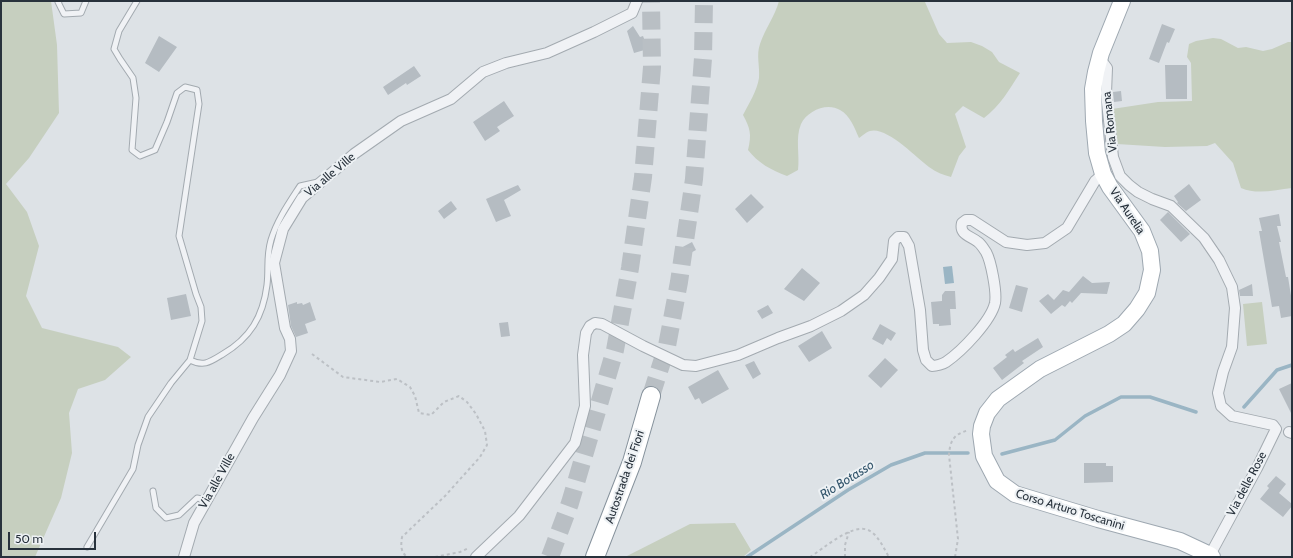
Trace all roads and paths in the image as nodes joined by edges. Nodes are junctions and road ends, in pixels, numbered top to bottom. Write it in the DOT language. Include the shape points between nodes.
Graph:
graph roads {
  1 [pos="59,1"];
  2 [pos="86,1"];
  3 [pos="137,1"];
  4 [pos="637,1"];
  5 [pos="1122,1"];
  6 [pos="1099,61"];
  7 [pos="1103,174"];
  8 [pos="323,181"];
  9 [pos="312,354"];
  10 [pos="190,360"];
  11 [pos="1040,369"];
  12 [pos="651,396"];
  13 [pos="982,426"];
  14 [pos="1276,429"];
  15 [pos="1290,433"];
  16 [pos="153,491"];
  17 [pos="207,500"];
  18 [pos="849,532"];
  19 [pos="489,543"];
  20 [pos="87,547"];
  21 [pos="1211,556"];
  22 [pos="184,557"];
  23 [pos="407,557"];
  24 [pos="435,557"];
  25 [pos="476,557"];
  26 [pos="595,557"];
  27 [pos="810,557"];
  28 [pos="845,557"];
  29 [pos="889,557"];
  30 [pos="955,557"];
  1 -- 2 [label="lane" via="64,14 81,13"];
  3 -- 10 [label="lane" via="119,31 114,49 133,78 136,98 132,150 140,156 154,150 177,93 185,87 197,90 199,104 179,236 201,307 202,321"];
  4 -- 8 [label="street, Via alle Ville" via="632,13 594,32 547,53 506,63 483,72 451,99 401,121 354,154"];
  5 -- 6 [label="main road, Via Aurelia"];
  6 -- 7 [label="main road, Via Aurelia" via="1094,89 1094,121 1097,153"];
  6 -- 14 [label="street, Via Romana" via="1107,68 1106,93 1113,157 1120,176 1138,192 1171,206 1204,238 1219,260 1232,287 1235,308 1232,347 1218,393 1221,406 1232,416 1273,425"];
  7 -- 11 [label="main road, Via Aurelia" via="1142,231 1150,251 1152,270 1147,293 1124,324"];
  7 -- 19 [label="street" via="1095,181 1067,228 1045,243 1027,245 1006,242 972,220 962,223 964,233 978,242 986,252 995,282 995,302 989,318 945,363 932,366 926,360 911,253 904,237 898,237 894,241 892,259 864,295 841,311 811,326 738,355 696,366 683,365 602,324 595,323 590,326 586,332 583,355 585,406 575,443 519,516"];
  8 -- 10 [label="lane" via="300,186 281,214 271,239 267,258 267,284 262,310 255,326 231,349 209,362 197,364"];
  8 -- 17 [label="street, Via alle Ville" via="302,198 283,229 274,263 291,351 280,375"];
  9 -- 23 [label="path" via="343,378 380,382 397,379 410,387 419,413 431,415 444,402 459,396 476,414 485,431 487,445 480,457 445,496 402,537 401,547"];
  10 -- 20 [label="lane" via="148,417 133,469"];
  11 -- 13 [label="main road, Corso Arturo Toscanini" via="998,399 987,413"];
  12 -- 26 [label="highway, Autostrada dei Fiori" via="632,462"];
  13 -- 21 [label="main road, Corso Arturo Toscanini" via="984,456 997,481 1015,494 1180,541"];
  13 -- 30 [label="path" via="962,431 950,444 958,539"];
  14 -- 15 [label="lane"];
  14 -- 21 [label="street, Via delle Rose"];
  16 -- 17 [label="lane" via="156,508 166,518 179,515 197,498"];
  17 -- 22 [label="street, Via alle Ville" via="194,523"];
  18 -- 27 [label="path"];
  18 -- 28 [label="path"];
  18 -- 29 [label="path" via="858,528 868,530 874,534"];
  19 -- 24 [label="path" via="480,543 460,552"];
  19 -- 25 [label="street"];
}
